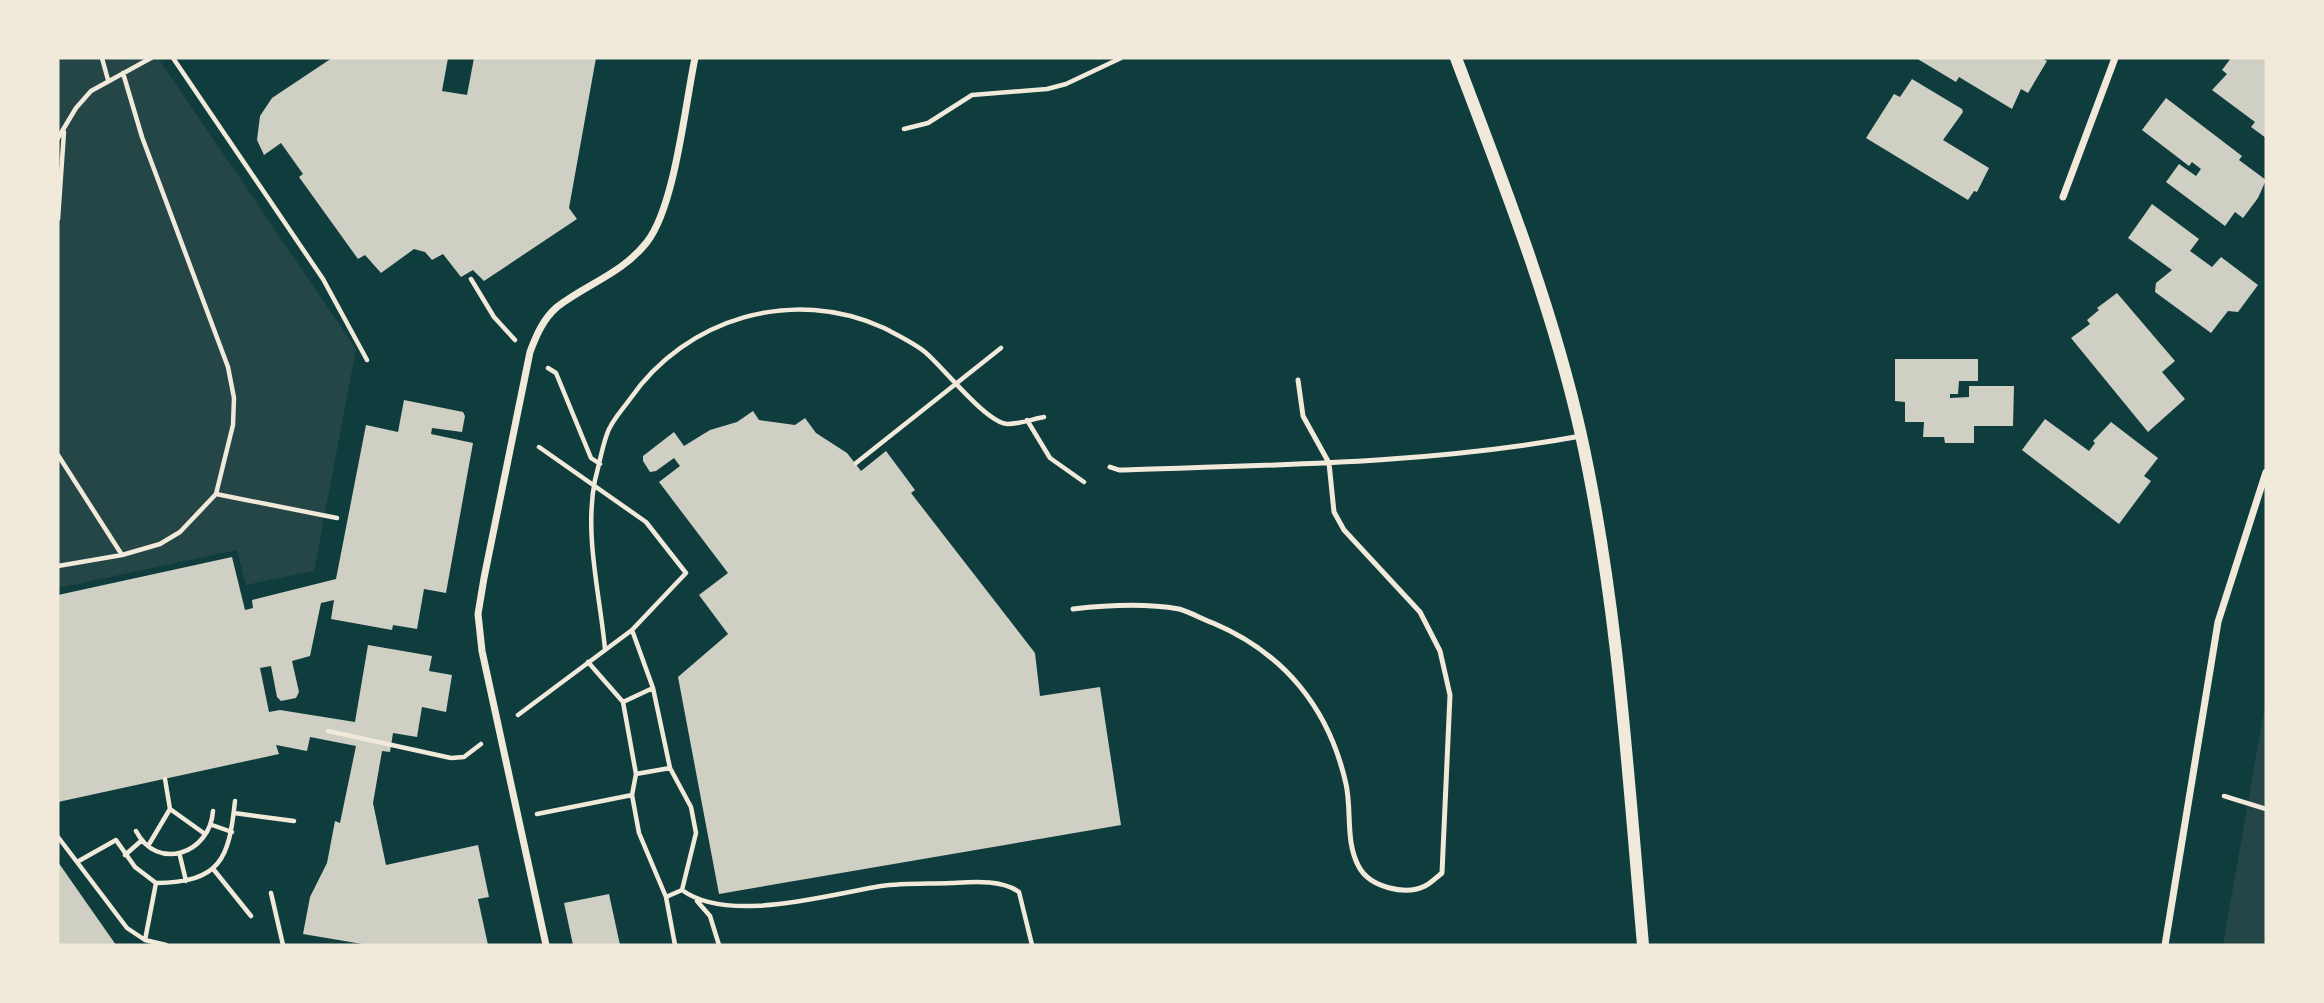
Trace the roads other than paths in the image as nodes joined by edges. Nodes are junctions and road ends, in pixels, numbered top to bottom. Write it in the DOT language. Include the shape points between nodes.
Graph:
graph roads {
  1 [pos="695,58"];
  2 [pos="1457,58"];
  3 [pos="2115,58"];
  4 [pos="2063,197"];
  5 [pos="1297,380"];
  6 [pos="1581,436"];
  7 [pos="1329,463"];
  8 [pos="1110,467"];
  9 [pos="2266,471"];
  10 [pos="1073,610"];
  11 [pos="546,945"];
  12 [pos="1643,945"];
  13 [pos="2165,945"];
  1 -- 11 [label="street" via="665,212 627,264 556,308 539,329 530,352 478,614 482,651"];
  2 -- 6 [label="street" via="1544,294"];
  3 -- 4 [label="street"];
  5 -- 7 [label="lane" via="1303,416"];
  6 -- 7 [label="lane" via="1518,448"];
  6 -- 12 [label="street" via="1618,661"];
  7 -- 8 [label="lane"];
  7 -- 10 [label="lane" via="1334,512 1344,530 1420,612 1440,651 1450,695 1442,873 1425,886 1403,890 1379,884 1360,870 1352,850 1346,784 1328,733 1294,676 1246,637 1181,610 1113,604"];
  9 -- 13 [label="street" via="2218,622"];
}
